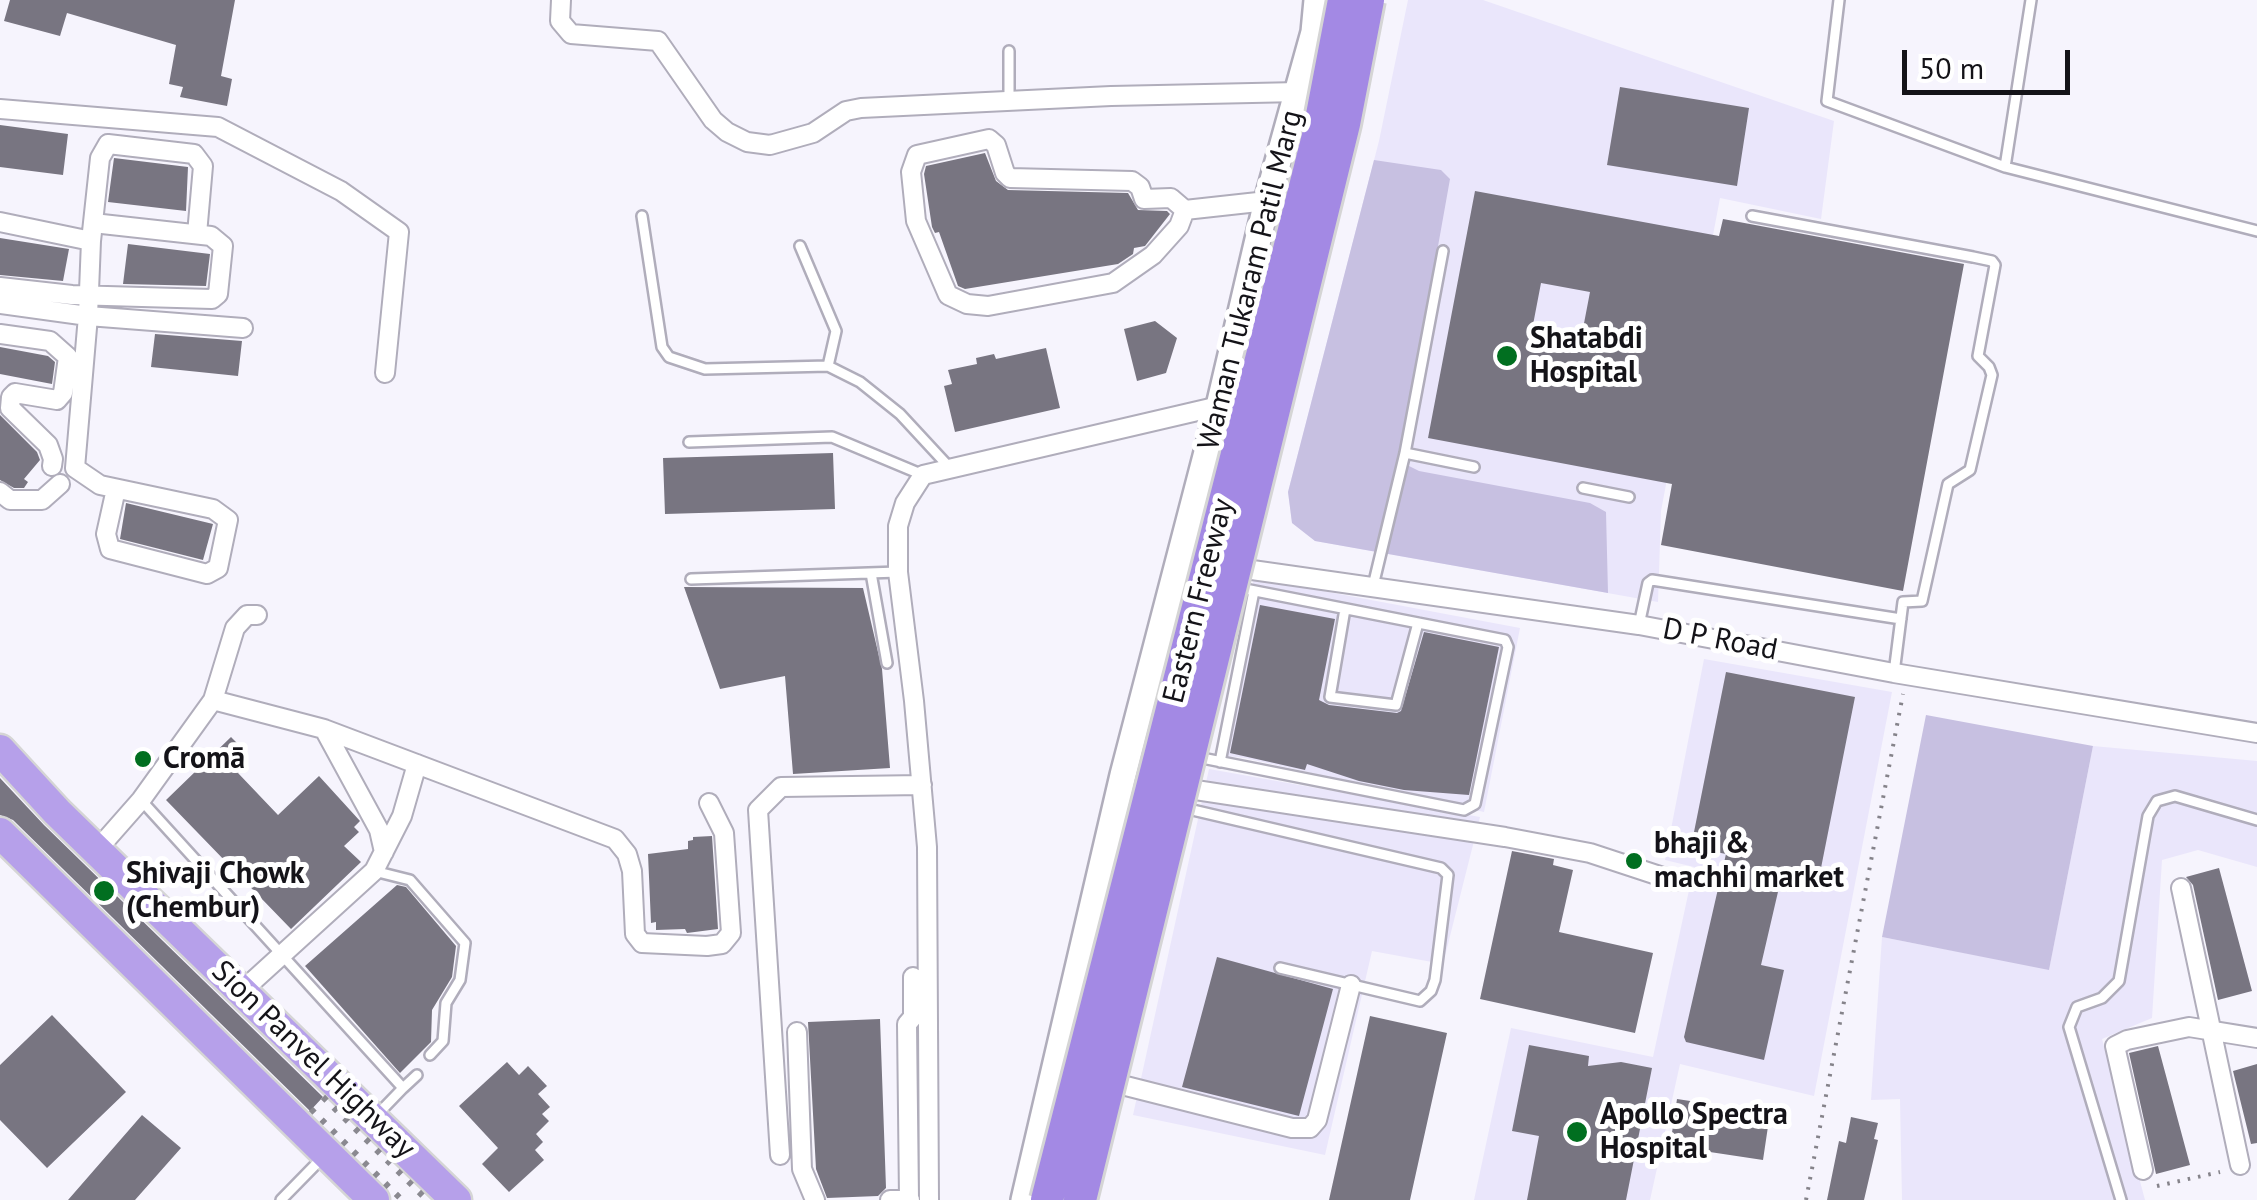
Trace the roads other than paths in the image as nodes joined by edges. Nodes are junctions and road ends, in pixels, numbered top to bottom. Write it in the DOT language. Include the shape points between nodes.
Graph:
graph roads {
  1 [pos="561,0"];
  2 [pos="1317,0"];
  3 [pos="1344,0"];
  4 [pos="1368,0"];
  5 [pos="1378,0"];
  6 [pos="1840,0"];
  7 [pos="2031,0"];
  8 [pos="1010,51"];
  9 [pos="1299,92"];
  10 [pos="1009,101"];
  11 [pos="0,109"];
  12 [pos="2005,167"];
  13 [pos="1267,201"];
  14 [pos="1185,210"];
  15 [pos="642,216"];
  16 [pos="1752,216"];
  17 [pos="0,222"];
  18 [pos="92,232"];
  19 [pos="2257,232"];
  20 [pos="197,234"];
  21 [pos="800,246"];
  22 [pos="1442,252"];
  23 [pos="0,286"];
  24 [pos="88,296"];
  25 [pos="0,304"];
  26 [pos="88,316"];
  27 [pos="243,328"];
  28 [pos="0,334"];
  29 [pos="828,366"];
  30 [pos="66,367"];
  31 [pos="86,370"];
  32 [pos="385,373"];
  33 [pos="1219,406"];
  34 [pos="690,442"];
  35 [pos="48,446"];
  36 [pos="77,450"];
  37 [pos="1406,453"];
  38 [pos="52,466"];
  39 [pos="1474,467"];
  40 [pos="950,468"];
  41 [pos="923,475"];
  42 [pos="60,484"];
  43 [pos="1583,488"];
  44 [pos="116,489"];
  45 [pos="0,492"];
  46 [pos="1629,497"];
  47 [pos="1180,558"];
  48 [pos="898,572"];
  49 [pos="871,573"];
  50 [pos="691,579"];
  51 [pos="1246,583"];
  52 [pos="1372,588"];
  53 [pos="1345,609"];
  54 [pos="257,615"];
  55 [pos="1901,619"];
  56 [pos="1418,623"];
  57 [pos="1639,625"];
  58 [pos="887,663"];
  59 [pos="1901,674"];
  60 [pos="214,700"];
  61 [pos="324,729"];
  62 [pos="2257,733"];
  63 [pos="0,750"];
  64 [pos="1208,759"];
  65 [pos="417,764"];
  66 [pos="922,785"];
  67 [pos="1186,798"];
  68 [pos="141,800"];
  69 [pos="710,803"];
  70 [pos="1112,819"];
  71 [pos="2257,820"];
  72 [pos="0,833"];
  73 [pos="1178,835"];
  74 [pos="97,850"];
  75 [pos="384,852"];
  76 [pos="374,871"];
  77 [pos="1675,880"];
  78 [pos="2181,888"];
  79 [pos="280,957"];
  80 [pos="1280,968"];
  81 [pos="912,977"];
  82 [pos="1350,985"];
  83 [pos="242,991"];
  84 [pos="2211,1030"];
  85 [pos="797,1032"];
  86 [pos="2257,1038"];
  87 [pos="430,1055"];
  88 [pos="417,1074"];
  89 [pos="1114,1084"];
  90 [pos="403,1088"];
  91 [pos="373,1119"];
  92 [pos="326,1154"];
  93 [pos="780,1156"];
  94 [pos="2240,1166"];
  95 [pos="2143,1170"];
  96 [pos="281,1200"];
  97 [pos="374,1200"];
  98 [pos="456,1200"];
  99 [pos="814,1200"];
  100 [pos="890,1200"];
  101 [pos="909,1200"];
  102 [pos="930,1200"];
  103 [pos="1024,1200"];
  104 [pos="1047,1200"];
  105 [pos="1088,1200"];
  106 [pos="2121,1200"];
  1 -- 10 [label="street" via="560,21 571,34 658,40 713,120 748,142 791,142 860,108"];
  2 -- 9 [label="main road, Waman Tukaram Patil Marg"];
  3 -- 104 [label="highway, Eastern Freeway, bridge" via="1318,136"];
  4 -- 105 [label="highway, Eastern Freeway, bridge"];
  5 -- 51 [label="main road" via="1372,62"];
  6 -- 12 [label="lane" via="1826,102"];
  7 -- 12 [label="lane"];
  8 -- 10 [label="lane"];
  9 -- 10 [label="street"];
  9 -- 13 [label="main road, Waman Tukaram Patil Marg"];
  11 -- 32 [label="street" via="218,127 341,191 399,232"];
  12 -- 19 [label="lane"];
  13 -- 14 [label="street"];
  13 -- 33 [label="main road, Waman Tukaram Patil Marg"];
  14 -- 14 [label="street" via="1172,198 1144,200 1132,181 1010,178 989,139 917,155 912,172 916,221 948,295 967,304 1113,283 1153,255"];
  15 -- 29 [label="lane" via="669,357 705,369"];
  16 -- 55 [label="lane" via="1995,265 1978,356 1992,375 1970,470 1948,484 1926,594 1922,601 1903,602"];
  17 -- 18 [label="street"];
  18 -- 20 [label="street"];
  18 -- 20 [label="street" via="100,158 108,144 194,154 203,166"];
  18 -- 24 [label="street"];
  20 -- 24 [label="street" via="222,246 212,300"];
  21 -- 29 [label="lane" via="836,330"];
  22 -- 37 [label="lane"];
  23 -- 24 [label="street"];
  24 -- 26 [label="street"];
  25 -- 26 [label="street"];
  26 -- 27 [label="street"];
  26 -- 31 [label="street"];
  28 -- 30 [label="street" via="50,341 68,357"];
  29 -- 40 [label="lane" via="900,414"];
  30 -- 31 [label="street"];
  30 -- 35 [label="street" via="58,400 15,393 11,398 10,408"];
  31 -- 36 [label="street"];
  33 -- 40 [label="street"];
  33 -- 47 [label="main road, Waman Tukaram Patil Marg"];
  34 -- 41 [label="lane" via="832,437"];
  35 -- 36 [label="street"];
  35 -- 38 [label="street"];
  36 -- 44 [label="street" via="75,468"];
  37 -- 39 [label="lane"];
  37 -- 52 [label="lane"];
  40 -- 41 [label="street"];
  41 -- 48 [label="street" via="898,526"];
  42 -- 45 [label="street" via="42,500 10,500"];
  43 -- 46 [label="lane"];
  44 -- 44 [label="street" via="214,508 228,520 218,568 208,574 110,549 106,534"];
  47 -- 51 [label="street, D P Road"];
  47 -- 70 [label="main road, Waman Tukaram Patil Marg"];
  48 -- 49 [label="lane"];
  48 -- 66 [label="street"];
  49 -- 50 [label="lane"];
  49 -- 58 [label="lane"];
  51 -- 52 [label="street, D P Road"];
  51 -- 53 [label="lane"];
  51 -- 64 [label="main road"];
  52 -- 57 [label="street, D P Road"];
  53 -- 56 [label="lane"];
  53 -- 56 [label="lane" via="1330,696 1396,706"];
  54 -- 60 [label="street" via="247,615 235,628"];
  55 -- 57 [label="lane" via="1652,580"];
  55 -- 59 [label="lane"];
  56 -- 64 [label="lane" via="1505,640 1508,647 1475,804 1464,810"];
  57 -- 59 [label="street, D P Road"];
  59 -- 62 [label="street, D P Road"];
  60 -- 61 [label="street"];
  60 -- 68 [label="street"];
  61 -- 65 [label="street"];
  61 -- 75 [label="street" via="379,830"];
  63 -- 74 [label="highway, Sion Panvel Highway"];
  64 -- 67 [label="main road"];
  65 -- 69 [label="street" via="615,839 632,870 635,934 642,944 707,946 731,934 724,833"];
  65 -- 75 [label="street"];
  66 -- 93 [label="street" via="781,788 758,810"];
  66 -- 102 [label="street"];
  67 -- 73 [label="main road"];
  67 -- 77 [label="street" via="1505,837 1590,853"];
  67 -- 82 [label="lane" via="1441,868 1448,876 1431,991 1420,1002"];
  68 -- 74 [label="street"];
  68 -- 79 [label="lane"];
  70 -- 73 [label="main road"];
  70 -- 103 [label="main road, Waman Tukaram Patil Marg"];
  71 -- 106 [label="lane" via="2175,796 2157,801 2148,816 2119,982 2078,1007 2069,1027"];
  72 -- 92 [label="highway, Sion Panvel Highway"];
  73 -- 89 [label="main road"];
  74 -- 83 [label="highway, Sion Panvel Highway"];
  75 -- 76 [label="street"];
  76 -- 79 [label="street"];
  76 -- 87 [label="lane" via="410,880 465,943 460,980 446,1003 443,1040"];
  78 -- 84 [label="street"];
  79 -- 83 [label="street"];
  79 -- 90 [label="lane"];
  80 -- 82 [label="lane"];
  81 -- 101 [label="street"];
  82 -- 89 [label="street" via="1310,1128"];
  83 -- 91 [label="highway, Sion Panvel Highway"];
  84 -- 86 [label="street"];
  84 -- 94 [label="street"];
  84 -- 95 [label="street" via="2190,1026 2115,1046"];
  85 -- 99 [label="street" via="802,1169"];
  88 -- 90 [label="lane"];
  89 -- 105 [label="main road"];
  90 -- 91 [label="lane"];
  91 -- 98 [label="highway, Sion Panvel Highway"];
  92 -- 96 [label="lane"];
  92 -- 97 [label="highway, Sion Panvel Highway"];
  100 -- 101 [label="street"];
}
